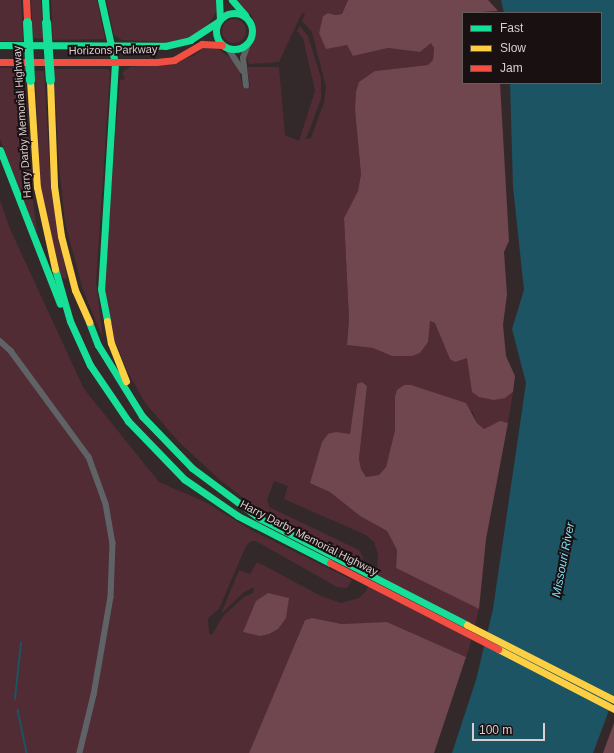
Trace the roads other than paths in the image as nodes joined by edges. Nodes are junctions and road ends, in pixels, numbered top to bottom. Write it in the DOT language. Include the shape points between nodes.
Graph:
graph roads {
  1 [pos="26,0"];
  2 [pos="45,0"];
  3 [pos="101,0"];
  4 [pos="219,0"];
  5 [pos="232,0"];
  6 [pos="247,17"];
  7 [pos="219,20"];
  8 [pos="248,44"];
  9 [pos="0,45"];
  10 [pos="112,46"];
  11 [pos="225,47"];
  12 [pos="0,62"];
  13 [pos="115,63"];
  14 [pos="243,71"];
  15 [pos="246,86"];
  16 [pos="0,150"];
  17 [pos="70,321"];
  18 [pos="0,342"];
  19 [pos="142,416"];
  20 [pos="353,570"];
  21 [pos="614,700"];
  22 [pos="614,709"];
  23 [pos="80,753"];
  1 -- 17 [label="main road, Harry Darby Memorial Highway, bridge" via="37,187 48,245"];
  2 -- 19 [label="main road, Harry Darby Memorial Highway, bridge" via="54,186 61,236 75,290 98,345"];
  3 -- 10 [label="main road"];
  4 -- 7 [label="main road"];
  5 -- 6 [label="main road"];
  6 -- 7 [label="main road" via="236,12"];
  6 -- 8 [label="main road" via="253,27"];
  7 -- 10 [label="main road, Horizons Parkway" via="197,36 179,44"];
  7 -- 11 [label="main road" via="216,34"];
  8 -- 11 [label="main road" via="238,49"];
  8 -- 14 [label="street" via="244,52"];
  9 -- 10 [label="main road, Horizons Parkway"];
  10 -- 13 [label="main road"];
  11 -- 13 [label="main road, Horizons Parkway" via="202,44 174,60"];
  11 -- 14 [label="street"];
  12 -- 13 [label="main road, Horizons Parkway"];
  13 -- 19 [label="main road" via="101,289 111,343"];
  14 -- 15 [label="street"];
  16 -- 17 [label="main road" via="53,290"];
  17 -- 20 [label="main road, Harry Darby Memorial Highway" via="90,365 128,422 184,479 238,516"];
  18 -- 23 [label="street" via="11,351 89,457 99,479 108,514 113,543 111,597 94,695"];
  19 -- 20 [label="main road, Harry Darby Memorial Highway" via="192,468 259,518"];
  20 -- 21 [label="main road, Harry Darby Memorial Highway"];
  20 -- 22 [label="main road, Harry Darby Memorial Highway"];
}
